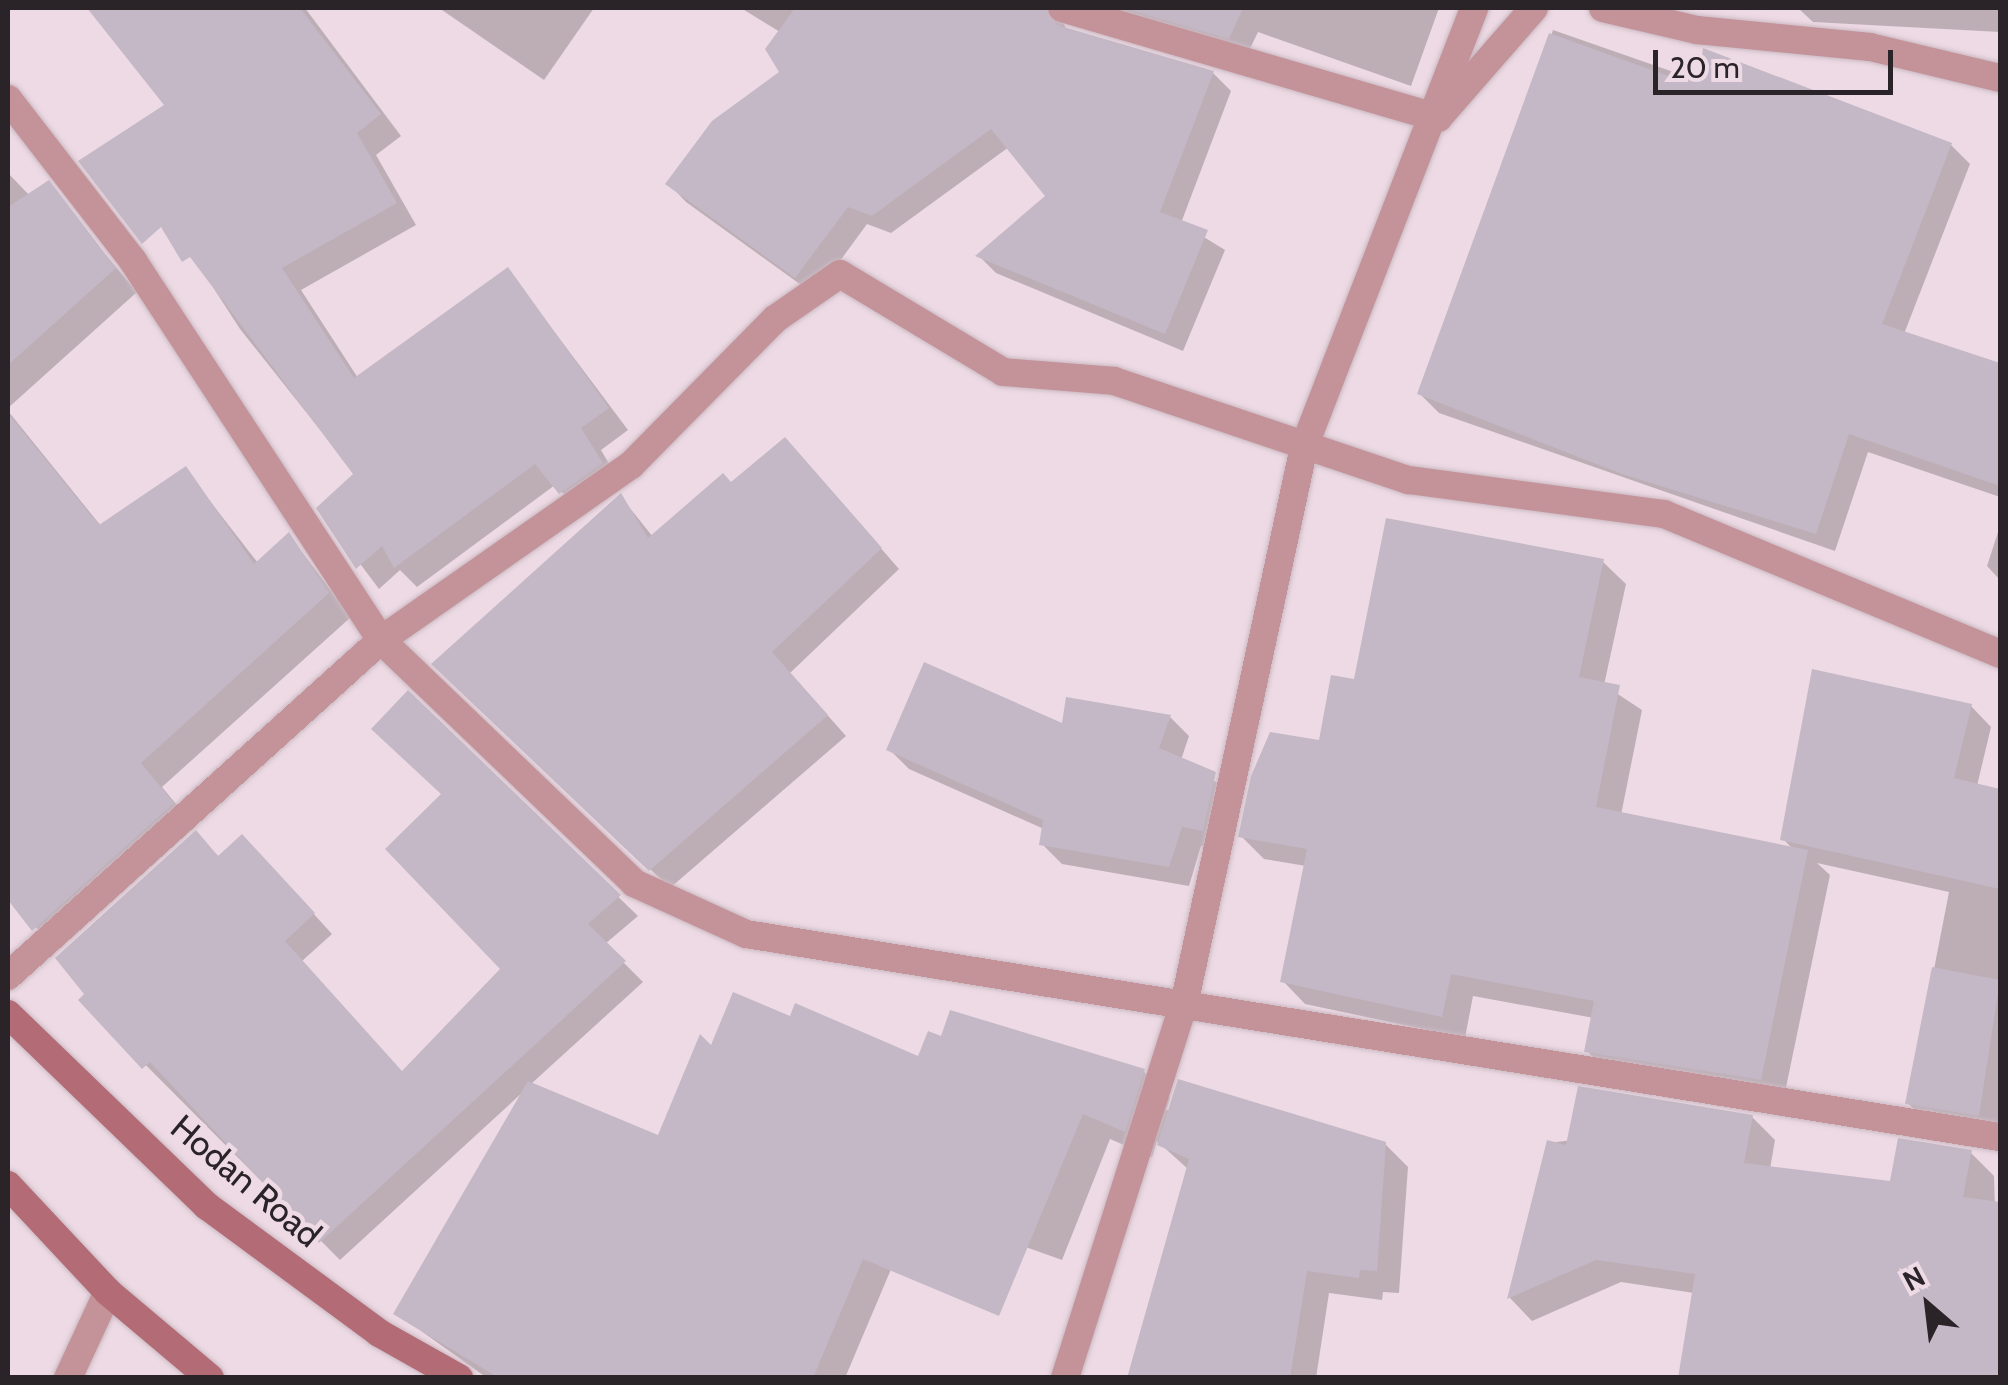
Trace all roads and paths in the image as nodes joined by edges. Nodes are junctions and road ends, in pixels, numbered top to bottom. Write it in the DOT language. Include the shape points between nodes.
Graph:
graph roads {
  1 [pos="1062,8"];
  2 [pos="1474,8"];
  3 [pos="1534,8"];
  4 [pos="1603,8"];
  5 [pos="2000,78"];
  6 [pos="8,99"];
  7 [pos="1438,118"];
  8 [pos="1304,447"];
  9 [pos="381,640"];
  10 [pos="2000,654"];
  11 [pos="8,976"];
  12 [pos="1186,1000"];
  13 [pos="8,1014"];
  14 [pos="2000,1136"];
  15 [pos="8,1186"];
  16 [pos="108,1292"];
  17 [pos="68,1378"];
  18 [pos="210,1378"];
  19 [pos="458,1378"];
  20 [pos="1065,1378"];
  1 -- 7 [label="street"];
  2 -- 7 [label="street"];
  3 -- 7 [label="street"];
  4 -- 5 [label="street" via="1697,30 1870,46"];
  6 -- 9 [label="street" via="132,261"];
  7 -- 8 [label="street"];
  8 -- 9 [label="street" via="1114,381 1003,372 840,274 775,319 631,465"];
  8 -- 10 [label="street" via="1410,480 1664,514"];
  8 -- 12 [label="street"];
  9 -- 11 [label="street"];
  9 -- 12 [label="street" via="634,883 746,934"];
  12 -- 14 [label="street"];
  12 -- 20 [label="street"];
  13 -- 19 [label="main road, Hodan Road" via="207,1206 379,1333"];
  15 -- 16 [label="main road"];
  16 -- 17 [label="street"];
  16 -- 18 [label="main road"];
}
